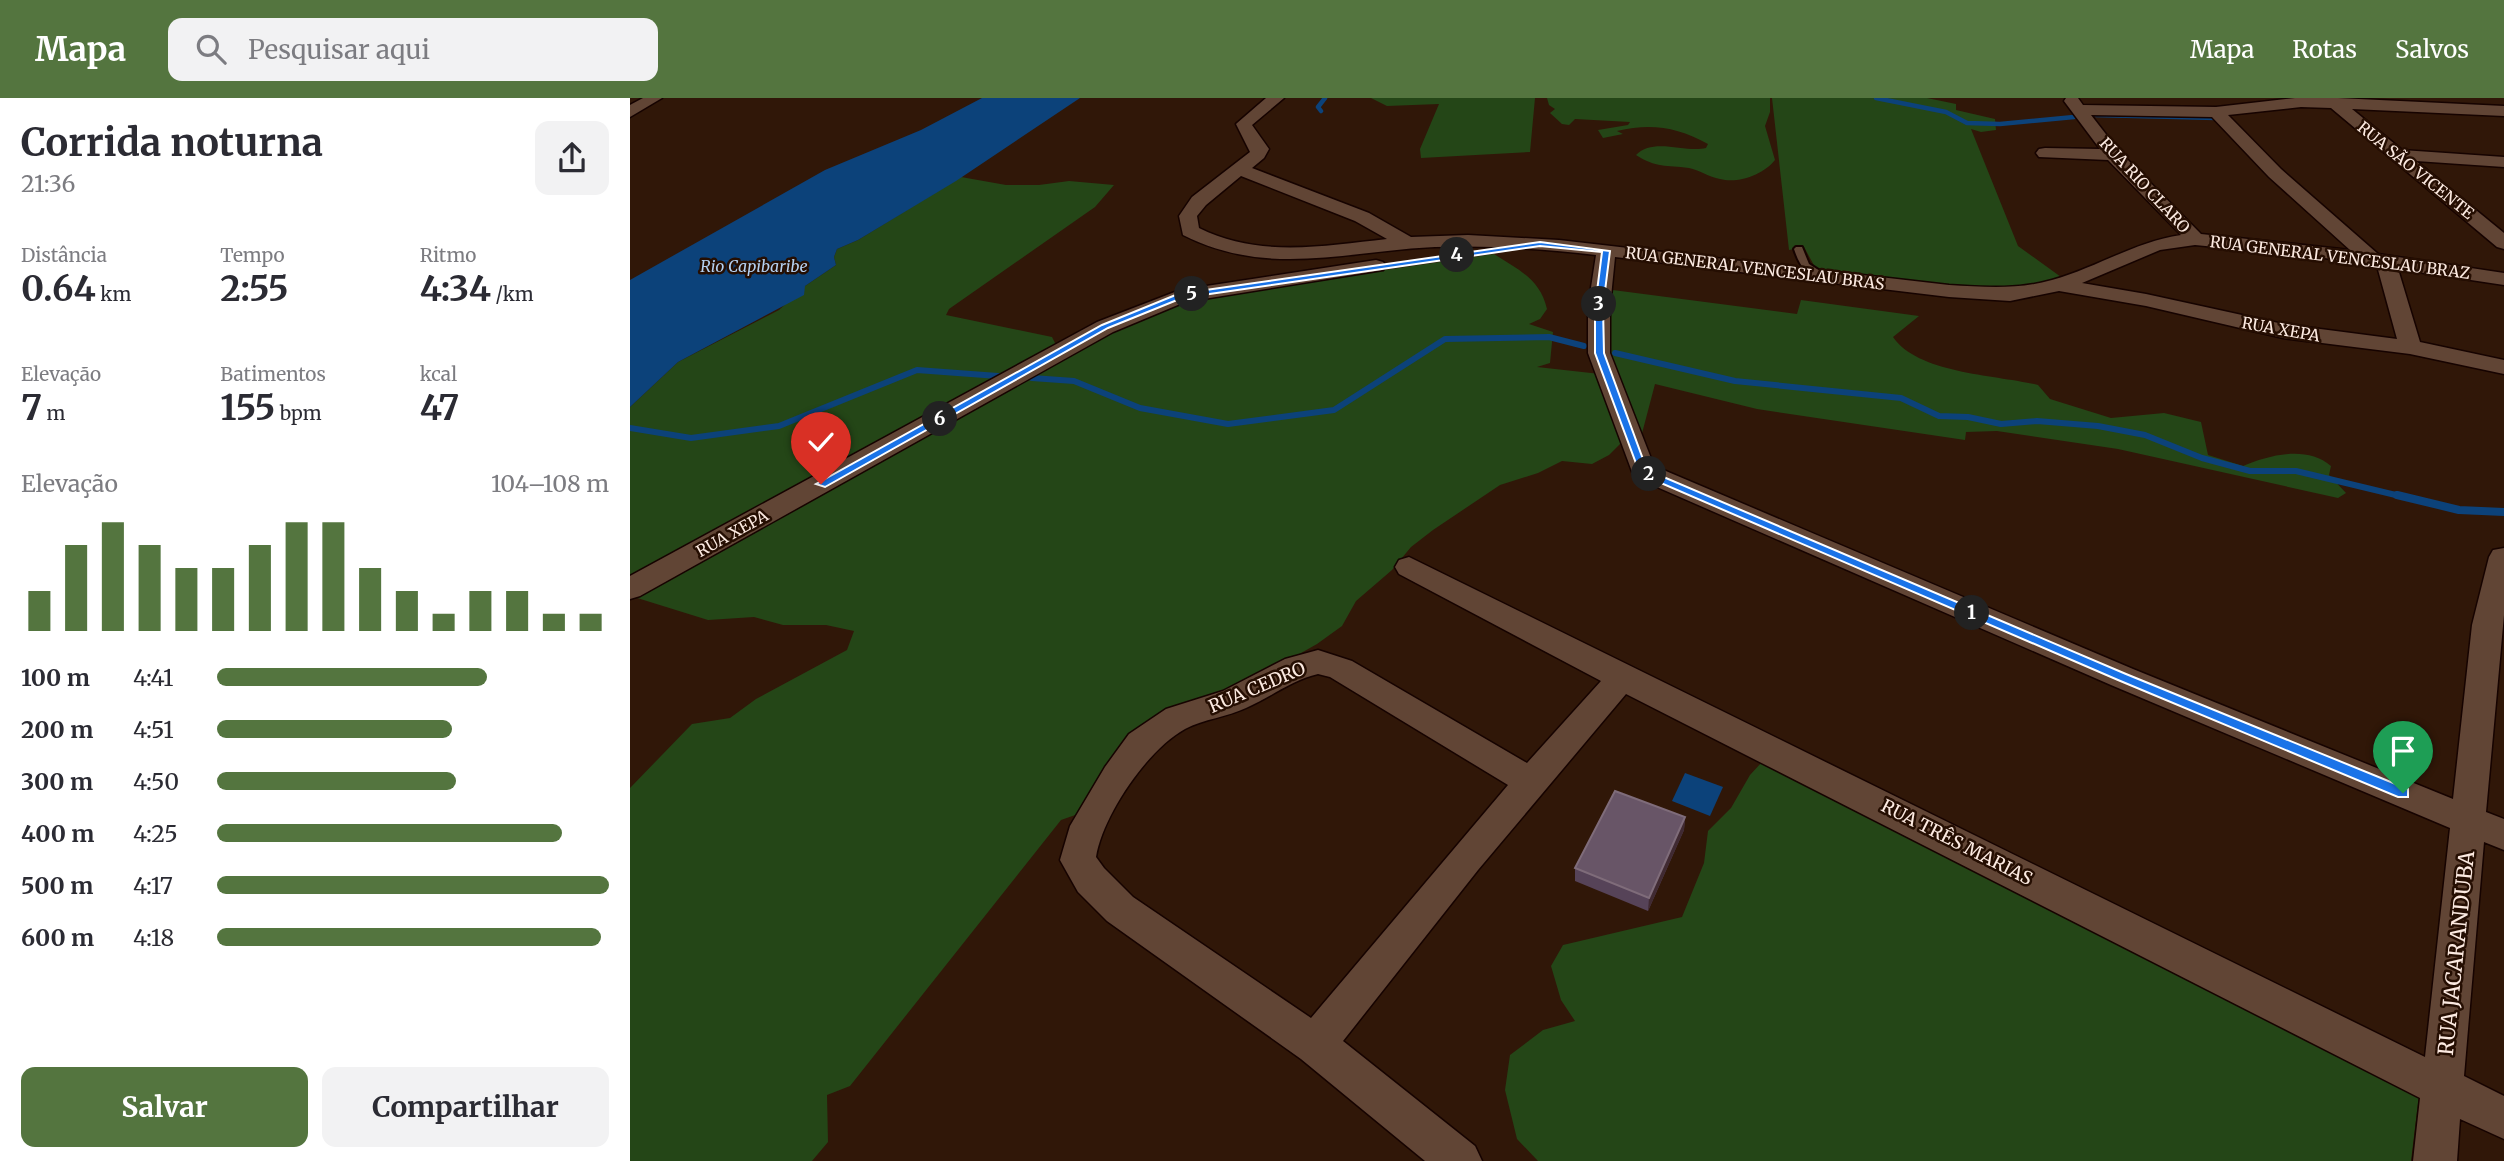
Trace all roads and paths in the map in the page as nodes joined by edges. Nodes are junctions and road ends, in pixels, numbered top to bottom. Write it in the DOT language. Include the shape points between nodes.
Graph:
graph roads {
  1 [pos="653,98"];
  2 [pos="1276,98"];
  3 [pos="2330,100"];
  4 [pos="2075,104"];
  5 [pos="2504,111"];
  6 [pos="630,112"];
  7 [pos="2216,112"];
  8 [pos="2044,153"];
  9 [pos="2113,155"];
  10 [pos="2397,155"];
  11 [pos="2504,162"];
  12 [pos="1239,169"];
  13 [pos="2195,239"];
  14 [pos="1408,243"];
  15 [pos="2504,243"];
  16 [pos="1540,244"];
  17 [pos="1799,250"];
  18 [pos="1606,251"];
  19 [pos="1790,258"];
  20 [pos="2379,259"];
  21 [pos="1802,261"];
  22 [pos="1820,275"];
  23 [pos="2504,279"];
  24 [pos="2059,285"];
  25 [pos="2010,295"];
  26 [pos="2018,320"];
  27 [pos="2410,347"];
  28 [pos="2504,367"];
  29 [pos="2503,556"];
  30 [pos="1409,567"];
  31 [pos="630,589"];
  32 [pos="1622,678"];
  33 [pos="1530,781"];
  34 [pos="2469,819"];
  35 [pos="2504,835"];
  36 [pos="1315,1045"];
  37 [pos="2443,1086"];
  38 [pos="2504,1118"];
  39 [pos="1461,1161"];
  40 [pos="2435,1161"];
  1 -- 6 [label="street"];
  2 -- 12 [label="street" via="1244,124 1260,149"];
  3 -- 5 [label="street"];
  3 -- 7 [label="street"];
  3 -- 10 [label="street, RUA SÃO VICENTE"];
  4 -- 7 [label="street"];
  4 -- 9 [label="street, RUA RIO CLARO"];
  7 -- 20 [label="street" via="2275,173"];
  8 -- 9 [label="street"];
  9 -- 13 [label="street, RUA RIO CLARO"];
  10 -- 11 [label="street"];
  10 -- 15 [label="street, RUA SÃO VICENTE"];
  12 -- 14 [label="street" via="1362,217"];
  12 -- 14 [label="street, RUA GENERAL VENCESLAU BRAS" via="1199,201 1188,216 1190,231 1208,242 1233,249 1295,254"];
  13 -- 20 [label="street, RUA GENERAL VENCESLAU BRAZ"];
  13 -- 24 [label="street, RUA GENERAL VENCESLAU BRAZ" via="2155,245"];
  14 -- 16 [label="street, RUA GENERAL VENCESLAU BRAS"];
  16 -- 18 [label="street, RUA GENERAL VENCESLAU BRAS"];
  16 -- 31 [label="street, RUA XEPA" via="1210,290 1155,304 1105,327"];
  17 -- 21 [label="lane"];
  18 -- 22 [label="street, RUA GENERAL VENCESLAU BRAS"];
  18 -- 34 [label="street" via="1599,307 1600,353 1643,471 2122,677"];
  19 -- 21 [label="lane"];
  20 -- 23 [label="street, RUA GENERAL VENCESLAU BRAZ"];
  20 -- 27 [label="street" via="2404,318"];
  21 -- 22 [label="lane"];
  22 -- 25 [label="street, RUA GENERAL VENCESLAU BRAS"];
  24 -- 25 [label="street, RUA GENERAL VENCESLAU BRAS"];
  24 -- 27 [label="street, RUA XEPA" via="2283,331"];
  25 -- 26 [label="street"];
  27 -- 28 [label="street, RUA XEPA"];
  29 -- 34 [label="street, RUA JACARANDUBA" via="2487,625"];
  30 -- 32 [label="street, RUA TRÊS MARIAS"];
  32 -- 33 [label="street"];
  32 -- 37 [label="street, RUA TRÊS MARIAS"];
  33 -- 36 [label="street"];
  33 -- 36 [label="street, RUA CEDRO" via="1341,669 1318,662 1296,667 1234,700 1177,718 1141,743 1082,837 1078,860 1120,909"];
  34 -- 35 [label="street"];
  34 -- 37 [label="street, RUA JACARANDUBA"];
  36 -- 39 [label="street, RUA CEDRO"];
  37 -- 38 [label="street, RUA TRÊS MARIAS"];
  37 -- 40 [label="street, RUA JACARANDUBA"];
}
